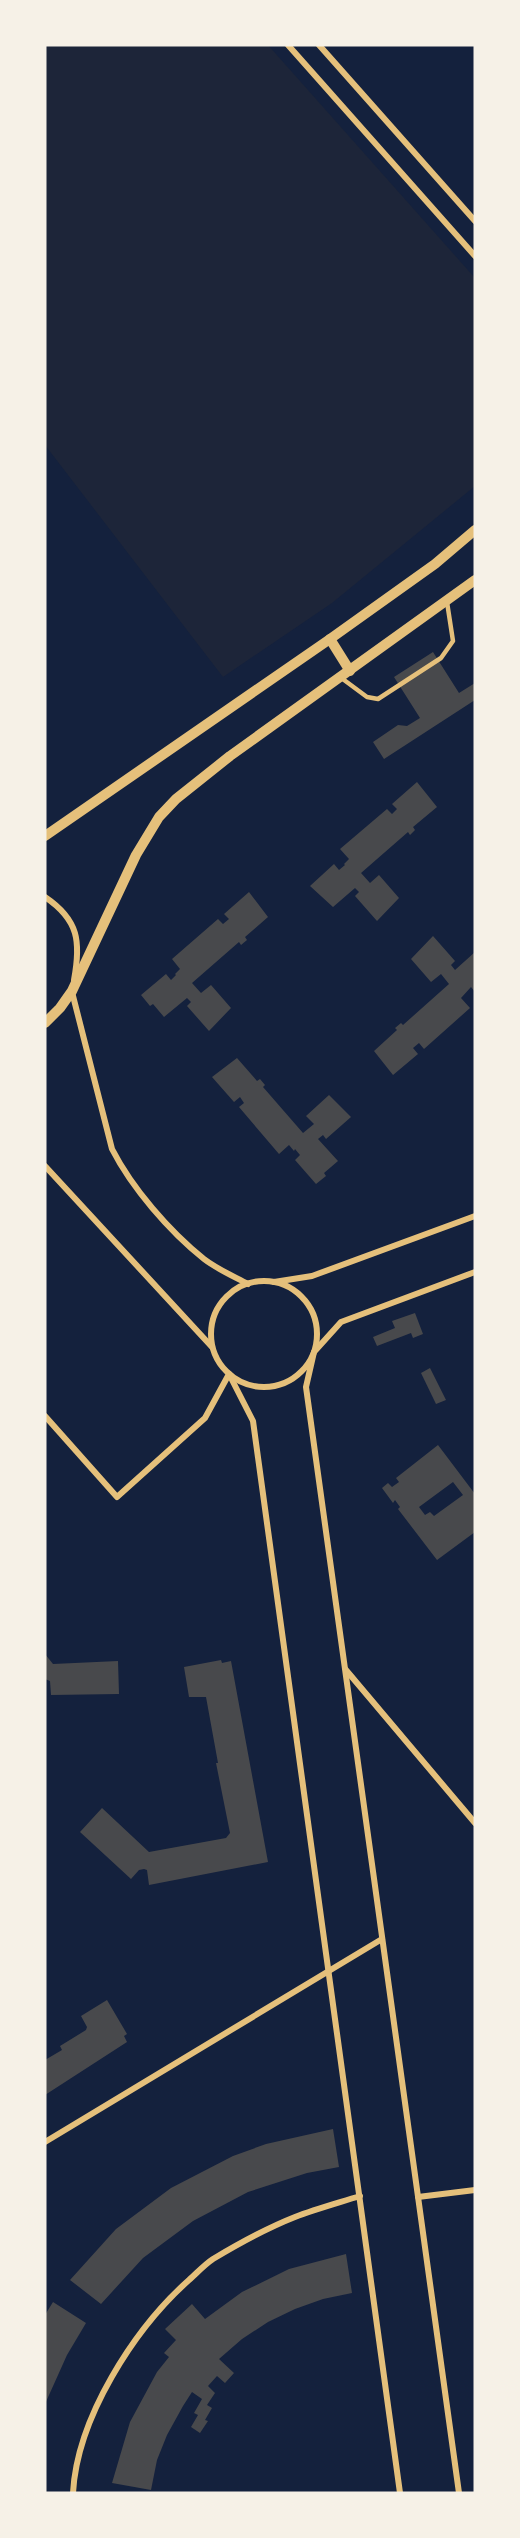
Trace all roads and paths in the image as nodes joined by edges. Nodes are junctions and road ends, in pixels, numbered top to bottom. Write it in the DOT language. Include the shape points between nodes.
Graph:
graph roads {
  1 [pos="288,45"];
  2 [pos="319,45"];
  3 [pos="475,221"];
  4 [pos="475,256"];
  5 [pos="475,530"];
  6 [pos="475,580"];
  7 [pos="447,601"];
  8 [pos="330,639"];
  9 [pos="345,674"];
  10 [pos="45,836"];
  11 [pos="45,897"];
  12 [pos="72,991"];
  13 [pos="45,1023"];
  14 [pos="45,1166"];
  15 [pos="475,1216"];
  16 [pos="475,1272"];
  17 [pos="274,1282"];
  18 [pos="248,1284"];
  19 [pos="213,1348"];
  20 [pos="314,1352"];
  21 [pos="229,1374"];
  22 [pos="45,1416"];
  23 [pos="345,1669"];
  24 [pos="475,1823"];
  25 [pos="382,1939"];
  26 [pos="330,1970"];
  27 [pos="45,2142"];
  28 [pos="475,2190"];
  29 [pos="360,2196"];
  30 [pos="418,2197"];
  31 [pos="74,2493"];
  32 [pos="400,2493"];
  33 [pos="459,2493"];
  1 -- 4 [label="street"];
  2 -- 3 [label="street"];
  5 -- 8 [label="street" via="435,564"];
  6 -- 7 [label="street"];
  7 -- 9 [label="street"];
  7 -- 9 [label="lane" via="453,641 441,658 378,699 367,697"];
  8 -- 9 [label="street"];
  8 -- 10 [label="street"];
  9 -- 12 [label="street" via="197,781 159,817 136,855"];
  11 -- 12 [label="street" via="59,907 78,937"];
  12 -- 13 [label="street"];
  12 -- 18 [label="street" via="112,1149 122,1169 135,1189 203,1258"];
  14 -- 19 [label="street"];
  15 -- 17 [label="street" via="312,1276"];
  16 -- 20 [label="street" via="341,1322"];
  17 -- 18 [label="street"];
  17 -- 20 [label="street" via="291,1288 305,1300 314,1316"];
  18 -- 19 [label="street" via="234,1291 218,1309 211,1332"];
  19 -- 21 [label="street"];
  20 -- 21 [label="street" via="300,1373 278,1385 260,1387"];
  20 -- 23 [label="street" via="306,1387"];
  21 -- 22 [label="street" via="204,1418 117,1497"];
  21 -- 26 [label="street" via="253,1421"];
  23 -- 24 [label="street"];
  23 -- 25 [label="street"];
  25 -- 26 [label="street"];
  25 -- 30 [label="street"];
  26 -- 27 [label="street"];
  26 -- 29 [label="street"];
  28 -- 30 [label="street"];
  29 -- 31 [label="street" via="294,2217 250,2239 211,2260 178,2290 125,2353 103,2394 82,2446"];
  29 -- 32 [label="street"];
  30 -- 33 [label="street"];
}
